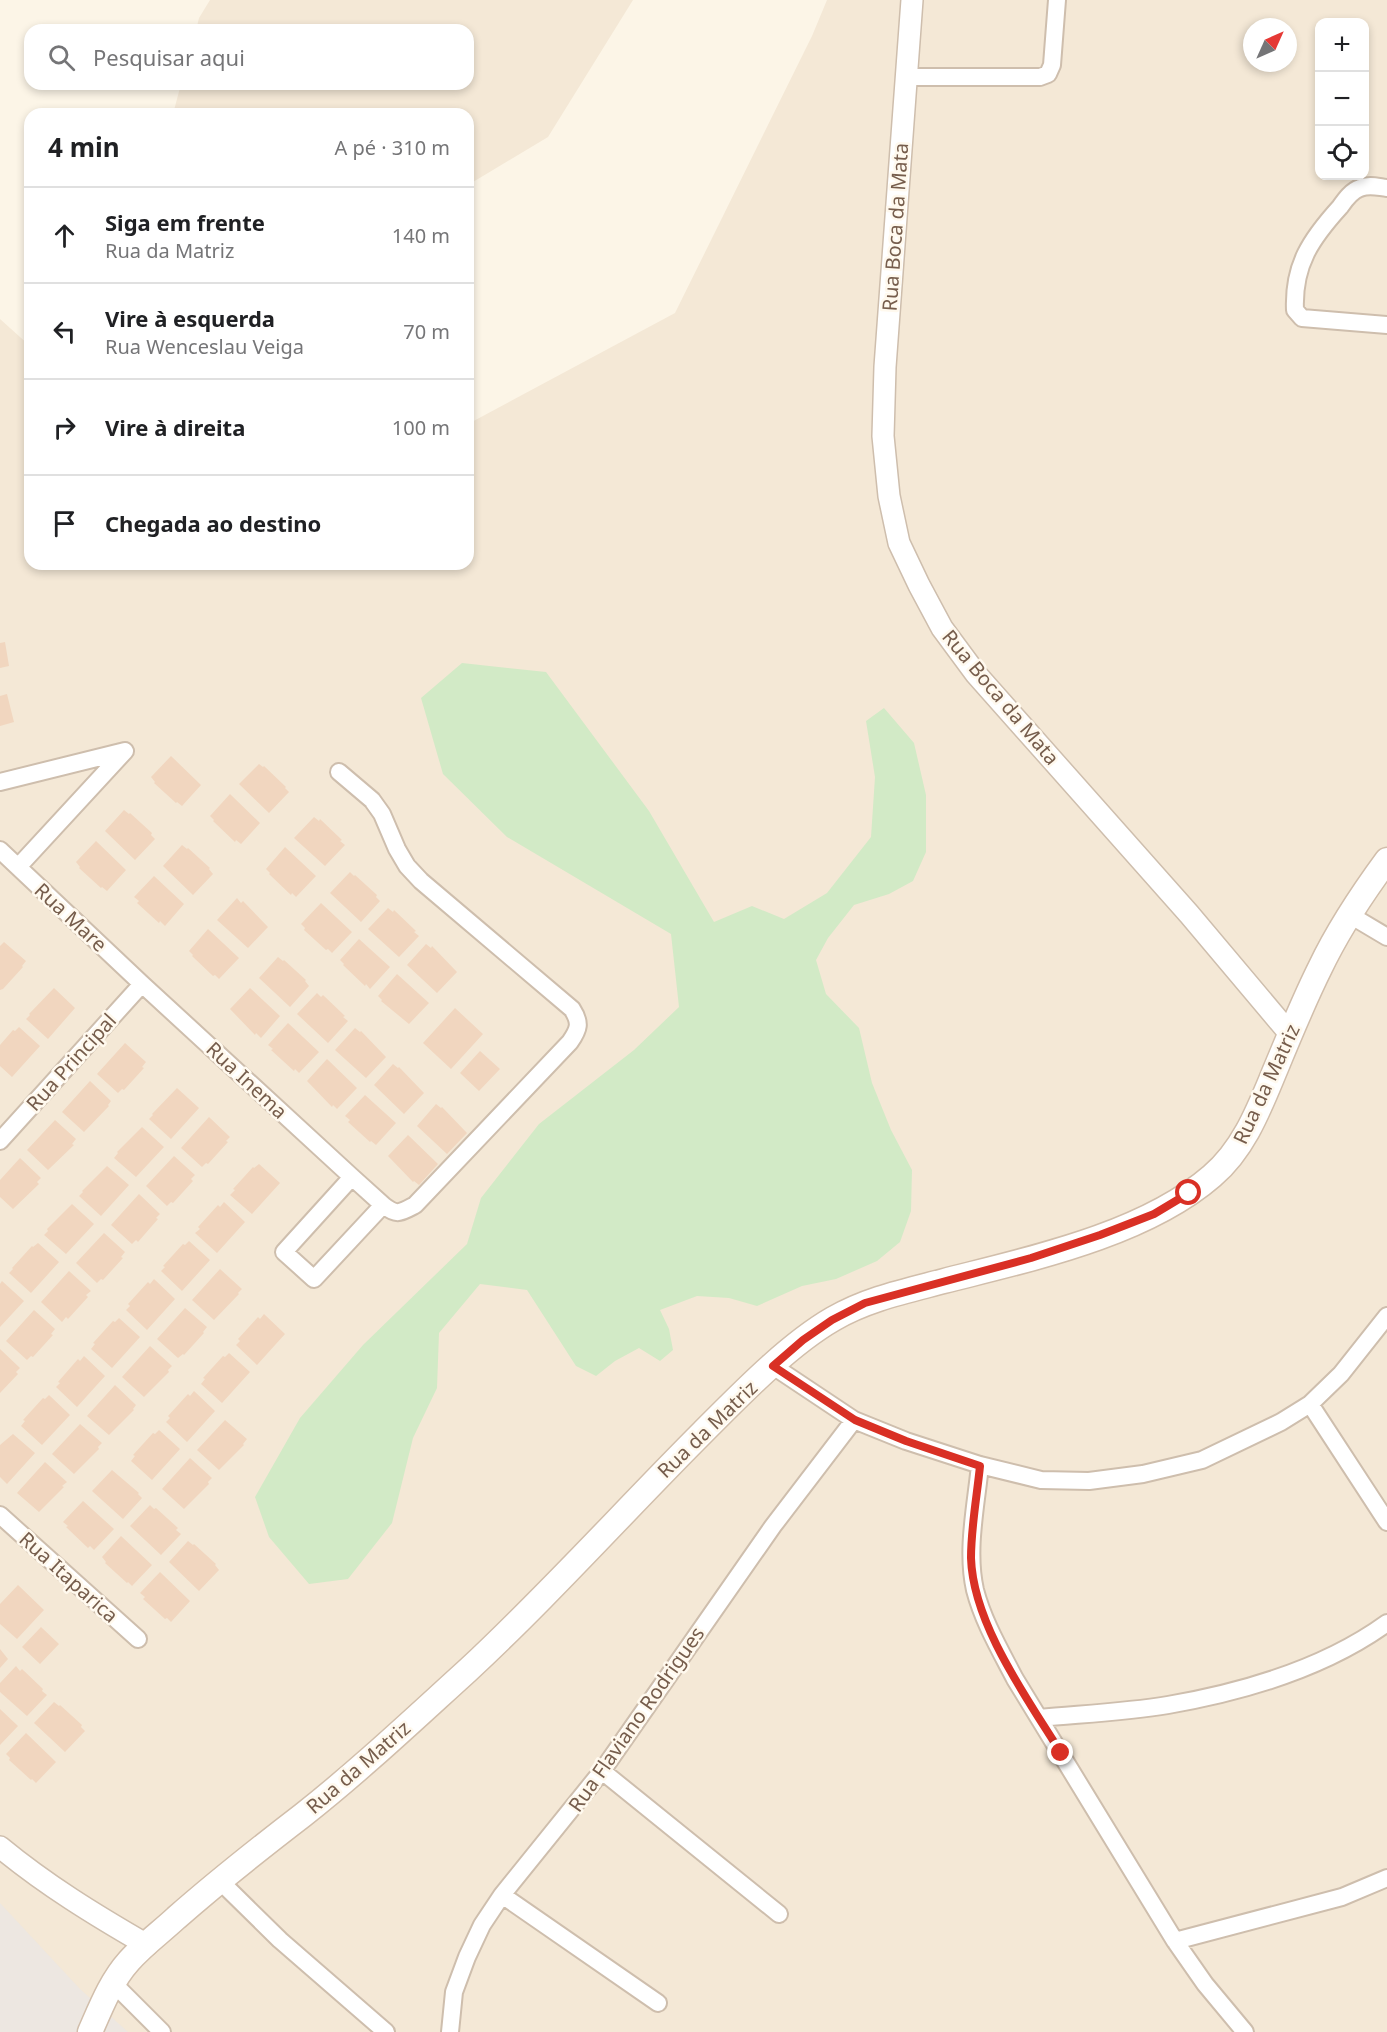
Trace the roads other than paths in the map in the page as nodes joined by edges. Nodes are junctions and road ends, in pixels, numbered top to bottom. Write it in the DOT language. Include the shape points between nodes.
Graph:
graph roads {
  1 [pos="912,0"];
  2 [pos="1057,0"];
  3 [pos="906,77"];
  4 [pos="1387,188"];
  5 [pos="1387,325"];
  6 [pos="339,772"];
  7 [pos="0,782"];
  8 [pos="0,850"];
  9 [pos="1387,860"];
  10 [pos="18,867"];
  11 [pos="1350,915"];
  12 [pos="1387,937"];
  13 [pos="142,984"];
  14 [pos="1290,1034"];
  15 [pos="0,1141"];
  16 [pos="352,1177"];
  17 [pos="383,1205"];
  18 [pos="1387,1316"];
  19 [pos="773,1366"];
  20 [pos="1310,1404"];
  21 [pos="855,1420"];
  22 [pos="980,1466"];
  23 [pos="0,1515"];
  24 [pos="1387,1522"];
  25 [pos="1387,1623"];
  26 [pos="138,1639"];
  27 [pos="1040,1718"];
  28 [pos="602,1771"];
  29 [pos="0,1847"];
  30 [pos="1387,1878"];
  31 [pos="219,1880"];
  32 [pos="502,1895"];
  33 [pos="779,1914"];
  34 [pos="1175,1941"];
  35 [pos="147,1944"];
  36 [pos="113,1983"];
  37 [pos="658,2003"];
  38 [pos="90,2032"];
  39 [pos="162,2032"];
  40 [pos="386,2032"];
  41 [pos="450,2032"];
  42 [pos="1245,2032"];
  1 -- 3 [label="street, Rua Boca da Mata"];
  2 -- 3 [label="street" via="1048,74"];
  3 -- 14 [label="street, Rua Boca da Mata" via="883,436 889,496 900,543 942,628 976,674"];
  4 -- 5 [label="street" via="1368,185 1355,190 1329,218 1304,254 1294,297 1295,310 1302,318"];
  6 -- 17 [label="street" via="372,800 407,866 421,882 572,1009 578,1019 579,1029 570,1042 415,1205 401,1213"];
  7 -- 10 [label="street" via="125,751"];
  8 -- 10 [label="street, Rua Mare"];
  9 -- 11 [label="main road, Rua da Matriz"];
  10 -- 13 [label="street, Rua Mare"];
  11 -- 12 [label="street"];
  11 -- 14 [label="main road, Rua da Matriz" via="1321,965"];
  13 -- 15 [label="street, Rua Principal"];
  13 -- 16 [label="street, Rua Inema"];
  14 -- 19 [label="main road, Rua da Matriz" via="1253,1122 1215,1173 1189,1193 1154,1214 1100,1235 865,1303 832,1320"];
  16 -- 17 [label="street, Rua Inema"];
  16 -- 17 [label="street" via="284,1252 314,1279"];
  18 -- 20 [label="street" via="1341,1374"];
  19 -- 21 [label="street"];
  19 -- 31 [label="main road, Rua da Matriz" via="470,1669 352,1773"];
  20 -- 22 [label="street" via="1202,1460 1143,1474 1089,1481 1041,1480"];
  20 -- 24 [label="street"];
  21 -- 22 [label="street"];
  21 -- 28 [label="street, Rua Flaviano Rodrigues" via="773,1526"];
  22 -- 27 [label="street" via="971,1558 975,1590 992,1635"];
  23 -- 26 [label="street, Rua Itaparica"];
  25 -- 27 [label="street" via="1335,1654 1226,1692 1168,1705"];
  27 -- 34 [label="street"];
  28 -- 32 [label="street, Rua Flaviano Rodrigues"];
  28 -- 33 [label="street"];
  29 -- 35 [label="street" via="71,1900"];
  30 -- 34 [label="street" via="1342,1896"];
  31 -- 35 [label="main road, Rua da Matriz"];
  31 -- 40 [label="street" via="280,1940"];
  32 -- 37 [label="street"];
  32 -- 41 [label="street, Rua Flaviano Rodrigues" via="467,1957 454,1992"];
  34 -- 42 [label="street"];
  35 -- 36 [label="main road, Rua da Matriz"];
  36 -- 38 [label="main road, Rua da Matriz"];
  36 -- 39 [label="street"];
}
